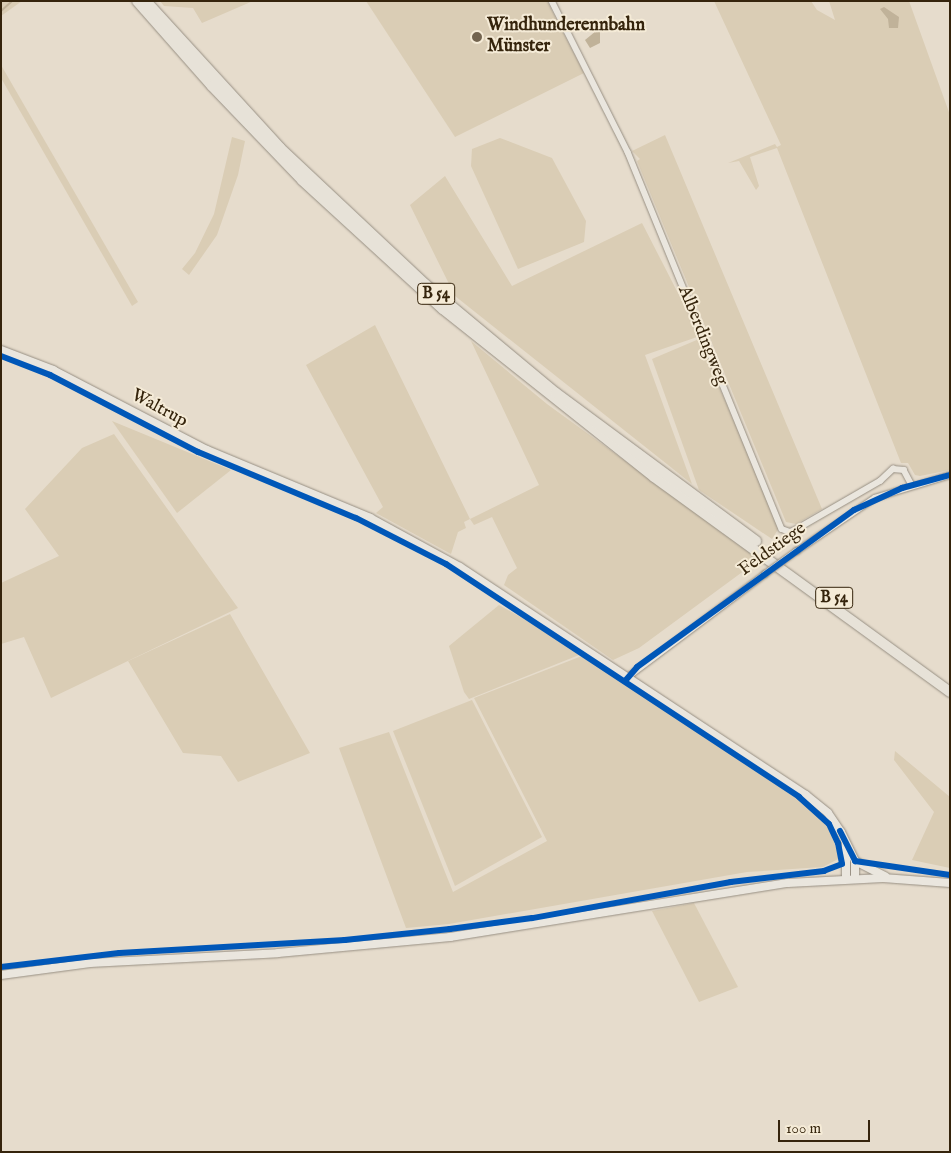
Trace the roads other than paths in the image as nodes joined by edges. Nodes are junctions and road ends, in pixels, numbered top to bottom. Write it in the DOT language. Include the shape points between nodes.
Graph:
graph roads {
  1 [pos="137,1"];
  2 [pos="146,1"];
  3 [pos="552,1"];
  4 [pos="1,350"];
  5 [pos="950,475"];
  6 [pos="912,485"];
  7 [pos="628,677"];
  8 [pos="950,685"];
  9 [pos="950,692"];
  10 [pos="846,842"];
  11 [pos="855,861"];
  12 [pos="846,878"];
  13 [pos="855,878"];
  14 [pos="896,878"];
  15 [pos="950,883"];
  16 [pos="1,975"];
  1 -- 9 [label="highway, B 54" via="296,174 443,310 662,482"];
  2 -- 8 [label="highway, B 54" via="280,148 450,306 584,415"];
  3 -- 6 [label="street, Alberdingweg" via="628,152 782,529 790,532 797,529 880,481 893,469 904,470"];
  4 -- 7 [label="main road, Waltrup" via="53,370 207,450 404,535 478,578"];
  5 -- 6 [label="street, Feldstiege"];
  6 -- 7 [label="street, Feldstiege, bridge" via="858,508"];
  7 -- 10 [label="main road, Waltrup" via="806,795 828,813"];
  10 -- 11 [label="main road, Waltrup"];
  10 -- 12 [label="main road"];
  11 -- 13 [label="main road"];
  11 -- 14 [label="main road" via="870,871"];
  12 -- 13 [label="main road"];
  12 -- 16 [label="main road" via="744,888 528,926 347,948 90,963"];
  13 -- 14 [label="main road"];
  14 -- 15 [label="main road"];
}
